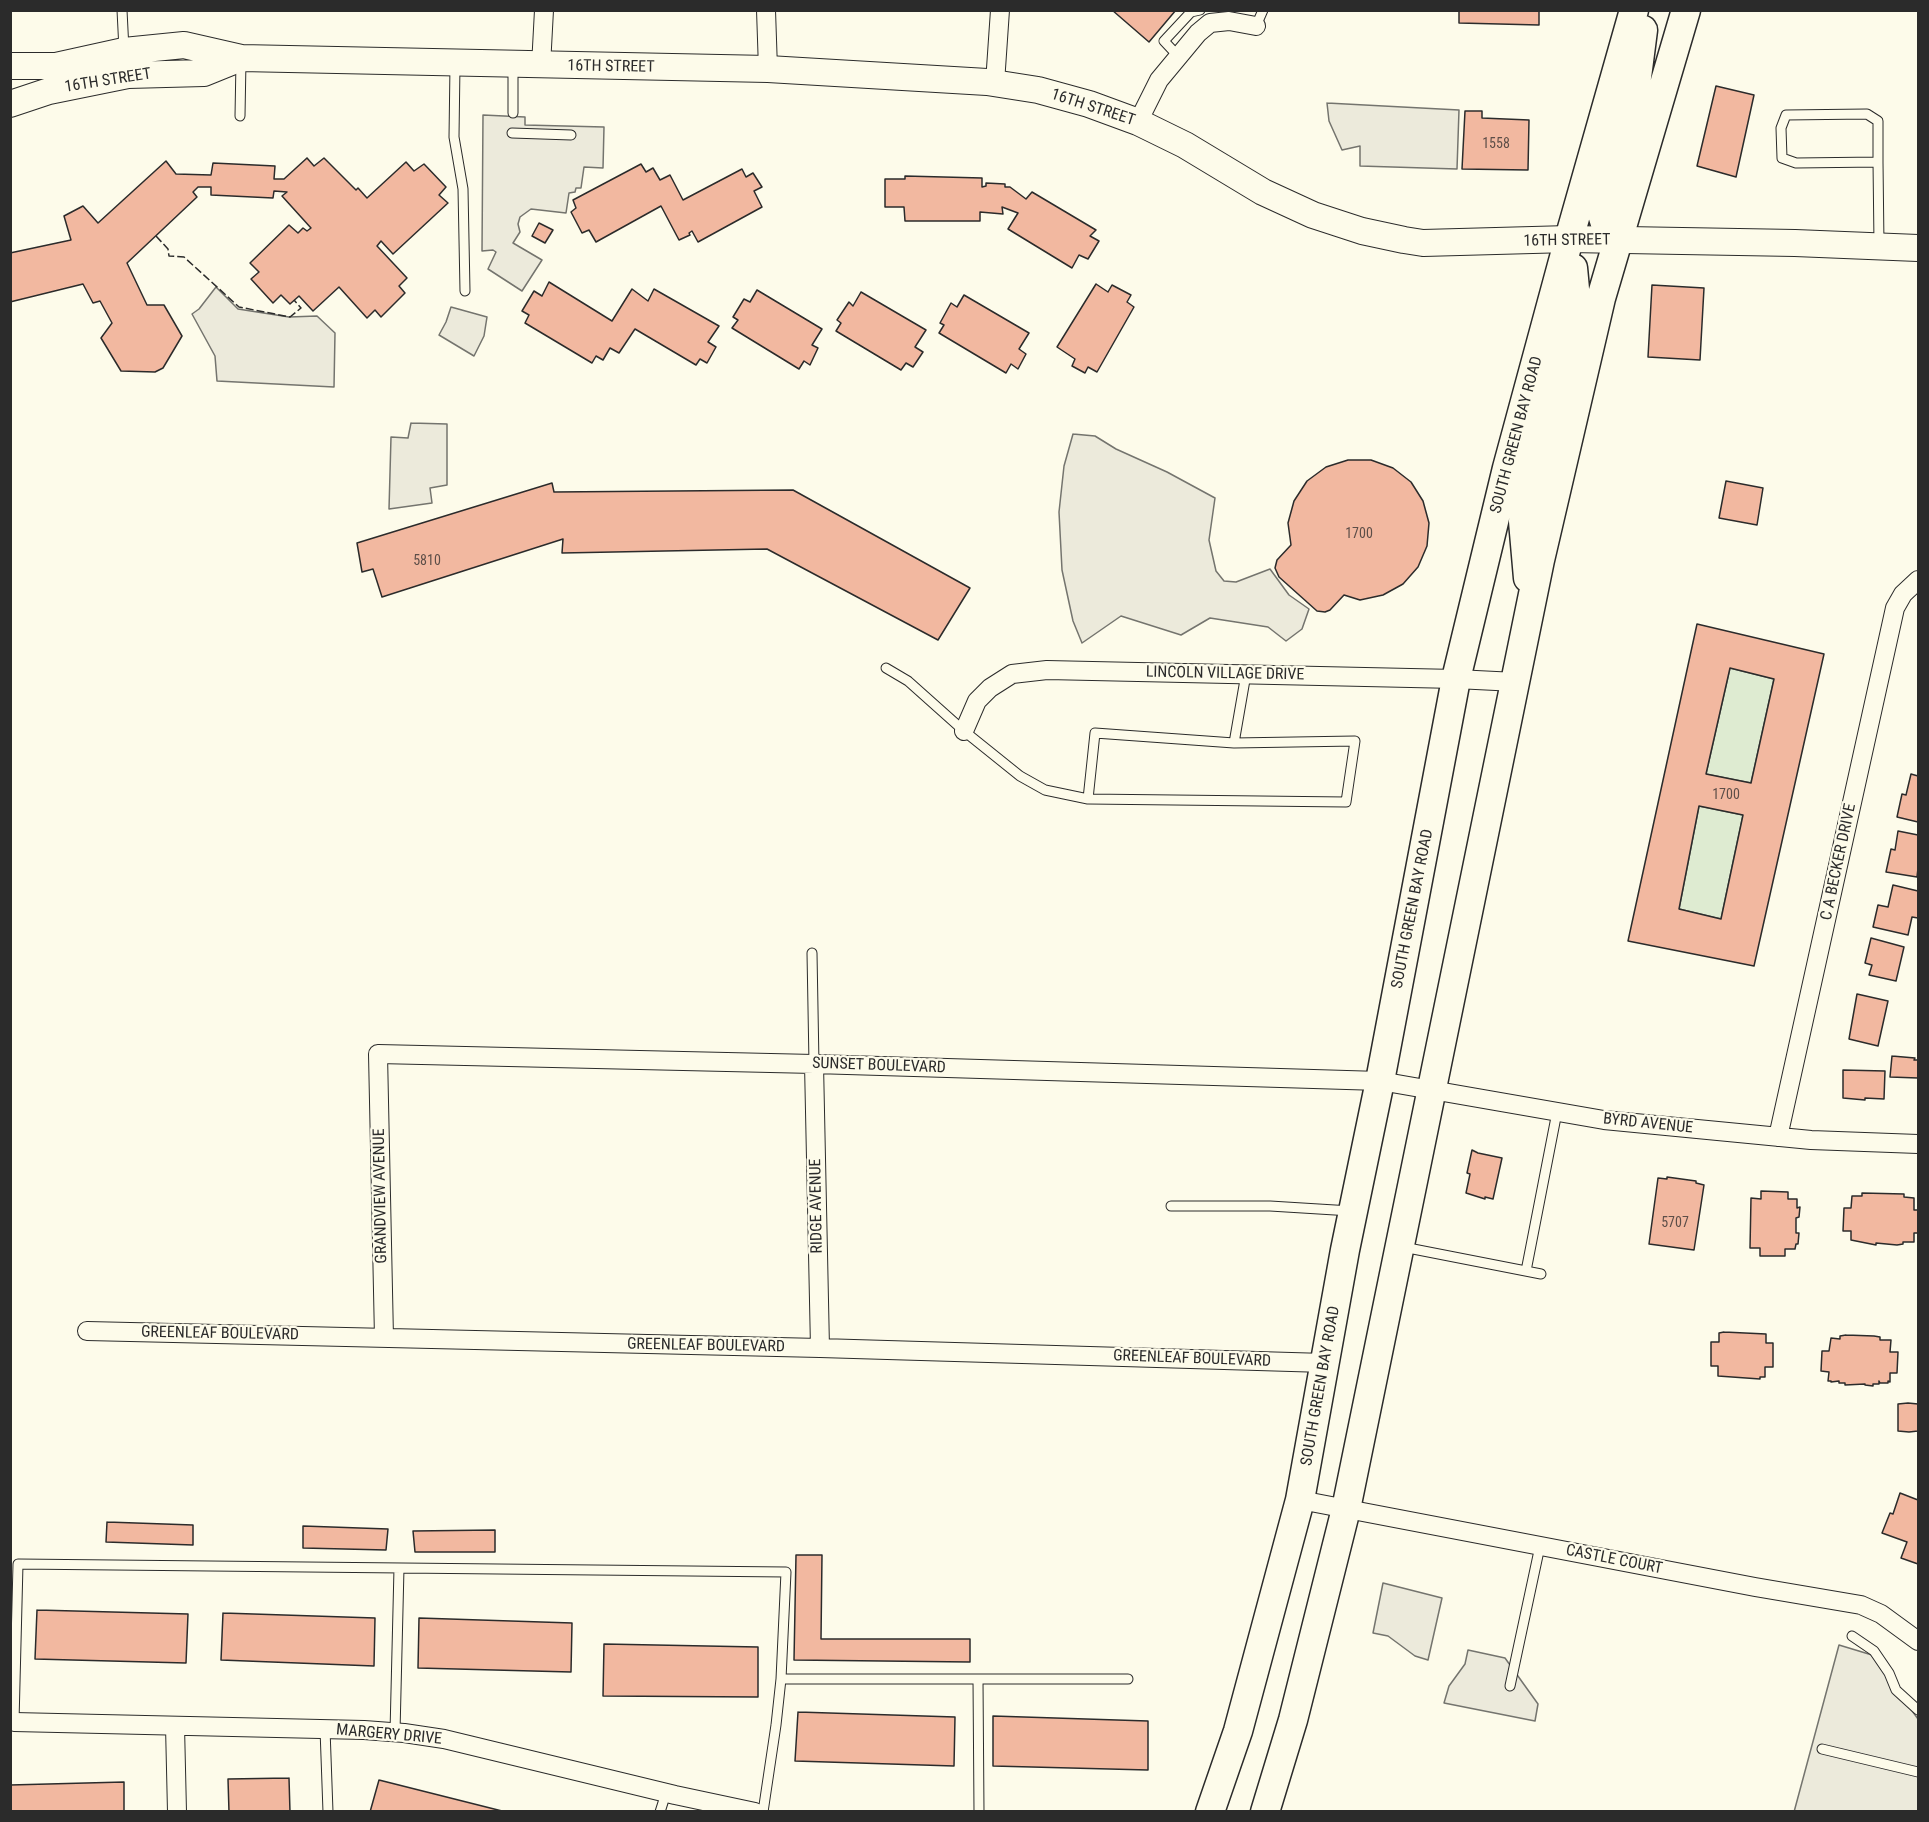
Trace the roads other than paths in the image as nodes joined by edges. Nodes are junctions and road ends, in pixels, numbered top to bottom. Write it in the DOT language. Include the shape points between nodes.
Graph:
graph roads {
  1 [pos="122,10"];
  2 [pos="544,10"];
  3 [pos="765,10"];
  4 [pos="1000,10"];
  5 [pos="1200,10"];
  6 [pos="1634,10"];
  7 [pos="1644,10"];
  8 [pos="1686,10"];
  9 [pos="1259,18"];
  10 [pos="124,51"];
  11 [pos="1179,57"];
  12 [pos="242,58"];
  13 [pos="455,63"];
  14 [pos="513,65"];
  15 [pos="10,66"];
  16 [pos="541,66"];
  17 [pos="768,69"];
  18 [pos="996,83"];
  19 [pos="10,105"];
  20 [pos="513,113"];
  21 [pos="240,116"];
  22 [pos="1138,122"];
  23 [pos="512,133"];
  24 [pos="571,135"];
  25 [pos="1878,162"];
  26 [pos="1569,239"];
  27 [pos="1618,240"];
  28 [pos="1879,247"];
  29 [pos="1918,248"];
  30 [pos="465,291"];
  31 [pos="1913,585"];
  32 [pos="1531,607"];
  33 [pos="886,668"];
  34 [pos="1246,674"];
  35 [pos="1456,679"];
  36 [pos="1516,682"];
  37 [pos="964,731"];
  38 [pos="1234,743"];
  39 [pos="1088,799"];
  40 [pos="812,953"];
  41 [pos="378,1054"];
  42 [pos="814,1064"];
  43 [pos="1380,1081"];
  44 [pos="1433,1090"];
  45 [pos="1557,1112"];
  46 [pos="1778,1137"];
  47 [pos="1918,1144"];
  48 [pos="1171,1206"];
  49 [pos="1353,1212"];
  50 [pos="1401,1246"];
  51 [pos="1526,1271"];
  52 [pos="1541,1274"];
  53 [pos="87,1331"];
  54 [pos="384,1338"];
  55 [pos="820,1348"];
  56 [pos="1325,1363"];
  57 [pos="1300,1500"];
  58 [pos="1346,1509"];
  59 [pos="1540,1546"];
  60 [pos="399,1568"];
  61 [pos="1852,1636"];
  62 [pos="1918,1641"];
  63 [pos="781,1679"];
  64 [pos="1128,1679"];
  65 [pos="978,1680"];
  66 [pos="1510,1686"];
  67 [pos="1918,1710"];
  68 [pos="14,1722"];
  69 [pos="176,1726"];
  70 [pos="326,1729"];
  71 [pos="395,1732"];
  72 [pos="1822,1749"];
  73 [pos="1918,1772"];
  74 [pos="666,1793"];
  75 [pos="177,1812"];
  76 [pos="328,1812"];
  77 [pos="660,1812"];
  78 [pos="755,1812"];
  79 [pos="763,1812"];
  80 [pos="979,1812"];
  81 [pos="1210,1812"];
  82 [pos="1265,1812"];
  1 -- 10 [label="lane"];
  2 -- 16 [label="street"];
  3 -- 17 [label="street"];
  4 -- 18 [label="street"];
  5 -- 11 [label="lane" via="1191,12 1164,41"];
  6 -- 26 [label="main road, SOUTH GREEN BAY ROAD"];
  7 -- 27 [label="main road" via="1636,85 1603,197 1606,228"];
  8 -- 27 [label="main road"];
  9 -- 11 [label="street" via="1210,23"];
  10 -- 12 [label="street, 16TH STREET" via="184,45"];
  10 -- 15 [label="street, 16TH STREET" via="56,66"];
  11 -- 22 [label="street" via="1160,80"];
  12 -- 13 [label="street, 16TH STREET"];
  12 -- 19 [label="street, 16TH STREET" via="204,73 128,75 49,91"];
  12 -- 21 [label="lane"];
  13 -- 14 [label="street, 16TH STREET"];
  13 -- 30 [label="lane" via="454,137 463,189"];
  14 -- 16 [label="street, 16TH STREET"];
  14 -- 20 [label="lane"];
  16 -- 17 [label="street, 16TH STREET"];
  17 -- 18 [label="street, 16TH STREET"];
  18 -- 22 [label="street, 16TH STREET" via="1089,104"];
  22 -- 26 [label="street, 16TH STREET" via="1263,192 1313,215 1362,231 1423,243"];
  23 -- 24 [label="lane"];
  25 -- 25 [label="lane" via="1878,121 1867,114 1786,115 1781,128 1782,158 1796,164"];
  25 -- 28 [label="lane"];
  26 -- 27 [label="street, 16TH STREET"];
  26 -- 32 [label="main road" via="1575,289 1523,521"];
  26 -- 35 [label="main road, SOUTH GREEN BAY ROAD" via="1507,468"];
  27 -- 28 [label="street, 16TH STREET"];
  27 -- 32 [label="main road" via="1601,298"];
  28 -- 29 [label="street, 16TH STREET"];
  31 -- 46 [label="street, C A BECKER DRIVE" via="1895,608"];
  32 -- 36 [label="main road"];
  33 -- 37 [label="lane" via="908,681"];
  34 -- 35 [label="street, LINCOLN VILLAGE DRIVE"];
  34 -- 37 [label="street, LINCOLN VILLAGE DRIVE" via="1047,670 1012,674 977,701"];
  34 -- 38 [label="lane"];
  35 -- 36 [label="street, LINCOLN VILLAGE DRIVE"];
  35 -- 43 [label="main road, SOUTH GREEN BAY ROAD"];
  36 -- 44 [label="main road"];
  37 -- 39 [label="lane" via="1020,776 1045,790"];
  38 -- 39 [label="lane" via="1095,733"];
  38 -- 39 [label="lane" via="1355,741 1346,802"];
  40 -- 42 [label="lane"];
  41 -- 42 [label="street, SUNSET BOULEVARD"];
  41 -- 54 [label="street, GRANDVIEW AVENUE"];
  42 -- 43 [label="street, SUNSET BOULEVARD"];
  42 -- 55 [label="street, RIDGE AVENUE"];
  43 -- 44 [label="street, BYRD AVENUE"];
  43 -- 49 [label="main road, SOUTH GREEN BAY ROAD"];
  44 -- 45 [label="street, BYRD AVENUE"];
  44 -- 50 [label="main road"];
  45 -- 46 [label="street, BYRD AVENUE"];
  45 -- 51 [label="lane"];
  46 -- 47 [label="street, BYRD AVENUE"];
  48 -- 49 [label="lane" via="1270,1206"];
  49 -- 56 [label="main road, SOUTH GREEN BAY ROAD"];
  50 -- 51 [label="lane"];
  50 -- 58 [label="main road"];
  51 -- 52 [label="lane"];
  53 -- 54 [label="street, GREENLEAF BOULEVARD"];
  54 -- 55 [label="street, GREENLEAF BOULEVARD"];
  55 -- 56 [label="street, GREENLEAF BOULEVARD"];
  56 -- 57 [label="main road, SOUTH GREEN BAY ROAD"];
  57 -- 58 [label="street, CASTLE COURT"];
  57 -- 81 [label="main road, SOUTH GREEN BAY ROAD" via="1238,1731"];
  58 -- 59 [label="street, CASTLE COURT"];
  58 -- 82 [label="main road" via="1293,1720"];
  59 -- 62 [label="street, CASTLE COURT" via="1861,1605 1881,1614"];
  59 -- 66 [label="lane"];
  60 -- 63 [label="lane" via="786,1572"];
  60 -- 68 [label="lane" via="18,1564"];
  60 -- 71 [label="lane"];
  61 -- 67 [label="lane" via="1874,1651 1896,1690"];
  63 -- 65 [label="lane"];
  63 -- 79 [label="lane"];
  64 -- 65 [label="lane"];
  65 -- 80 [label="lane"];
  68 -- 69 [label="street, MARGERY DRIVE"];
  69 -- 70 [label="street, MARGERY DRIVE"];
  69 -- 75 [label="street"];
  70 -- 71 [label="street, MARGERY DRIVE"];
  70 -- 76 [label="lane"];
  71 -- 74 [label="street, MARGERY DRIVE" via="444,1739"];
  72 -- 73 [label="lane"];
  74 -- 77 [label="lane"];
  74 -- 78 [label="street, MARGERY DRIVE"];
}
